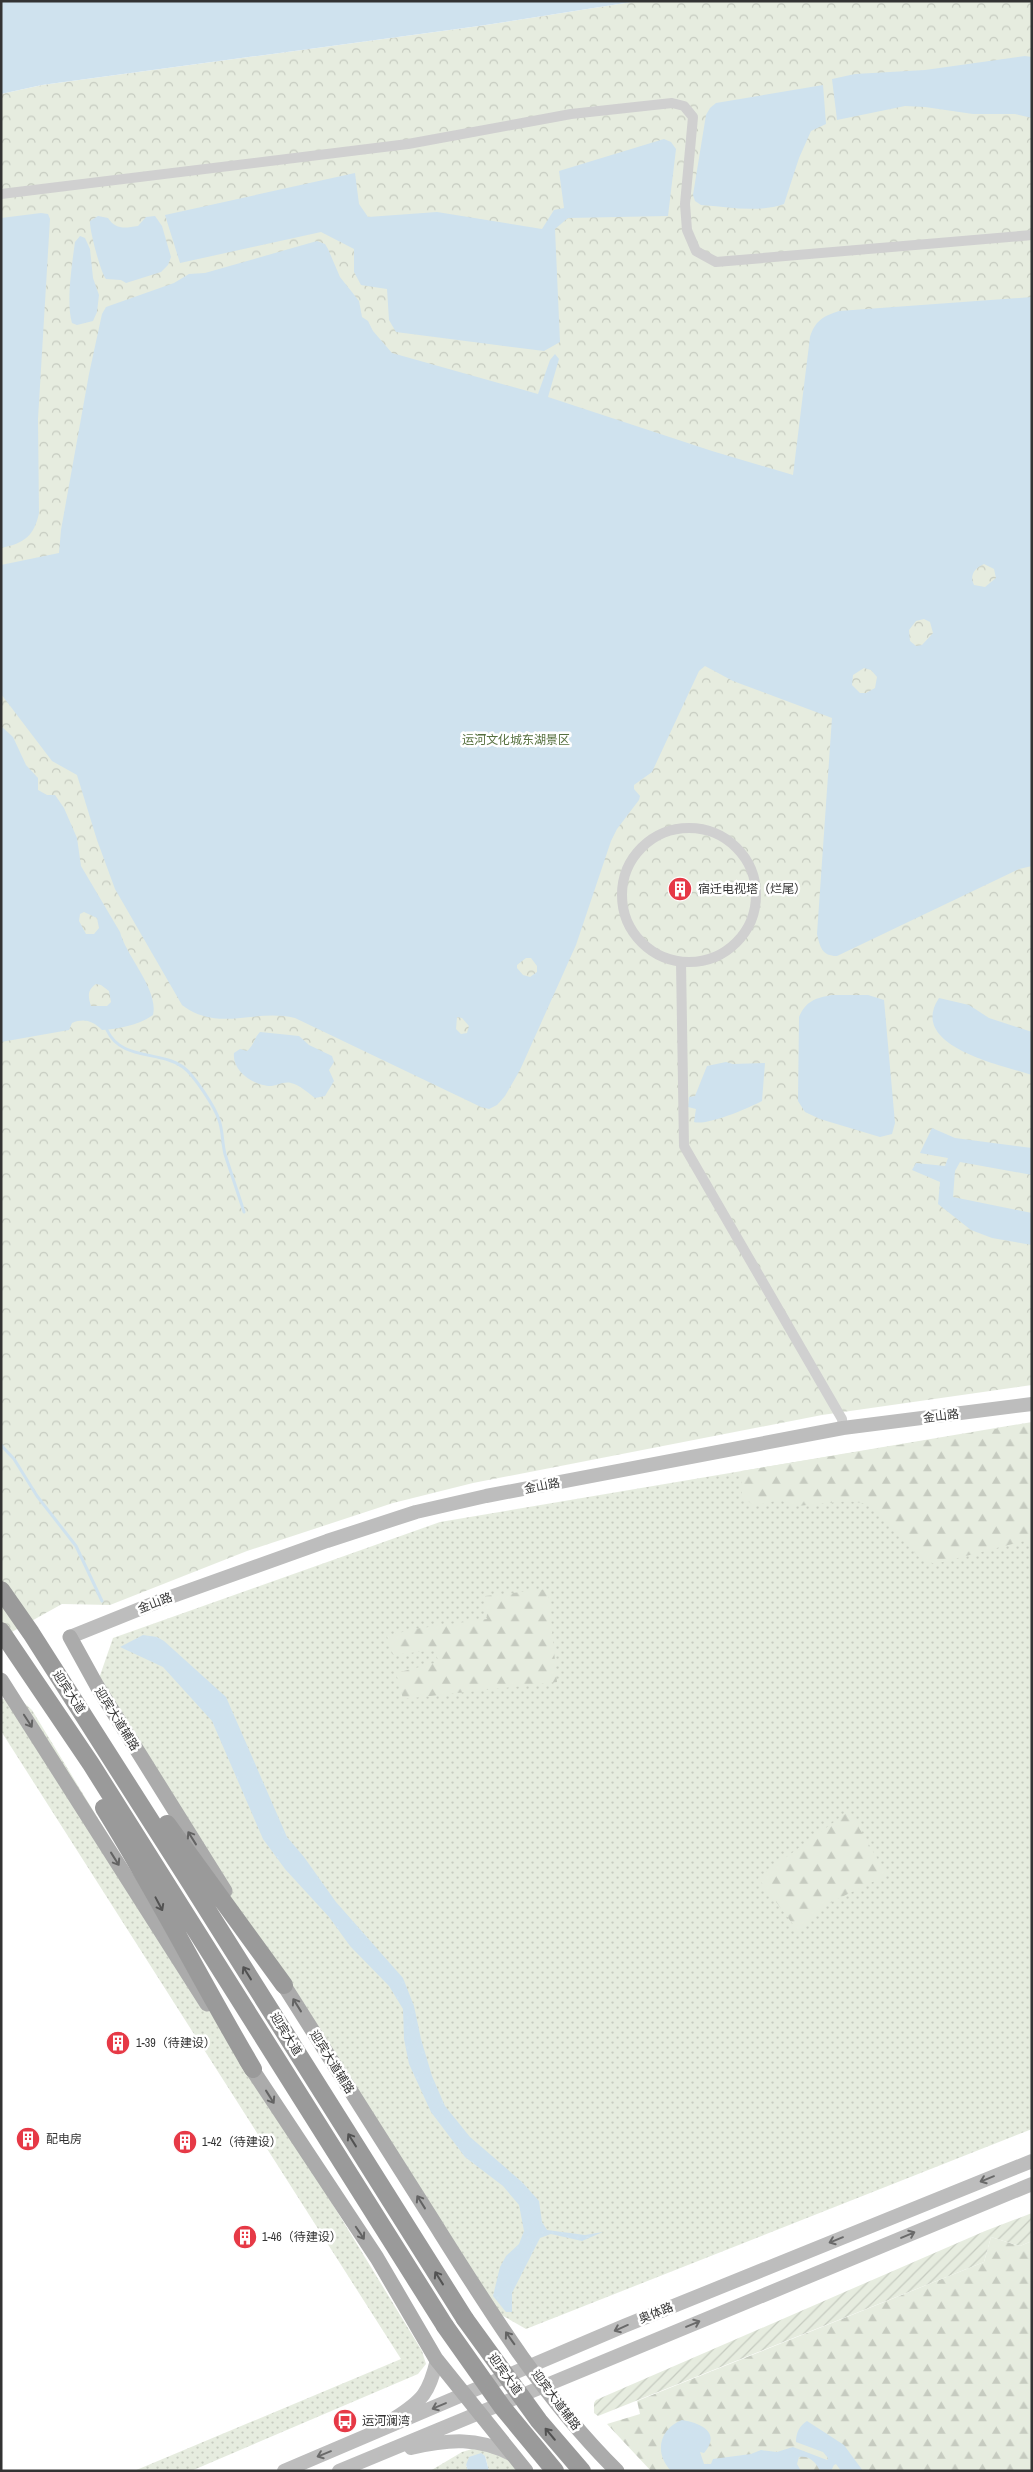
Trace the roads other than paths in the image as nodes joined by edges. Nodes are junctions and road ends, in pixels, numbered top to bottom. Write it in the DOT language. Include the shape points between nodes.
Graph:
graph roads {
  1 [pos="1,194"];
  2 [pos="1032,235"];
  3 [pos="681,962"];
  4 [pos="1032,1404"];
  5 [pos="843,1428"];
  6 [pos="1,1585"];
  7 [pos="1,1590"];
  8 [pos="1,1631"];
  9 [pos="1,1636"];
  10 [pos="70,1637"];
  11 [pos="3,1686"];
  12 [pos="284,1985"];
  13 [pos="253,2068"];
  14 [pos="1032,2161"];
  15 [pos="1032,2184"];
  16 [pos="437,2360"];
  17 [pos="531,2367"];
  18 [pos="544,2386"];
  19 [pos="464,2396"];
  20 [pos="478,2413"];
  21 [pos="365,2437"];
  22 [pos="513,2455"];
  23 [pos="374,2456"];
  24 [pos="284,2471"];
  25 [pos="339,2471"];
  26 [pos="526,2471"];
  27 [pos="555,2471"];
  28 [pos="582,2471"];
  29 [pos="617,2471"];
  1 -- 2 [label="street" via="408,144 571,114 672,103 684,106 693,117 684,204 687,230 696,251 716,262"];
  3 -- 3 [label="street" via="702,961 723,954 752,922 757,900 756,878 747,858 733,842 714,831 693,826 653,837 638,851 627,869 622,889 623,910 639,940 661,956"];
  3 -- 5 [label="street" via="684,1146 842,1419"];
  4 -- 5 [label="main road, 金山路"];
  5 -- 10 [label="main road, 金山路" via="416,1512 162,1600"];
  6 -- 12 [label="highway" via="43,1637 164,1820"];
  28 -- 7 [label="highway, 迎宾大道, one-way, bridge" via="539,2421 465,2319 220,1928 32,1633"];
  8 -- 27 [label="highway, 迎宾大道, bridge" via="91,1764 445,2326 503,2408"];
  9 -- 13 [label="highway, one-way" via="130,1849 205,1988"];
  12 -- 10 [label="main road, 迎宾大道辅路, one-way" via="97,1686"];
  11 -- 13 [label="main road, one-way" via="209,2008"];
  17 -- 12 [label="main road, 迎宾大道辅路, one-way" via="475,2288"];
  13 -- 16 [label="main road, one-way" via="289,2128 377,2258"];
  14 -- 17 [label="main road, 奥体路, one-way" via="624,2326"];
  18 -- 15 [label="main road, 奥体路, one-way"];
  16 -- 19 [label="main road"];
  16 -- 21 [label="main road" via="429,2386 418,2403"];
  17 -- 18 [label="main road, 迎宾大道辅路"];
  17 -- 19 [label="main road, 奥体路"];
  18 -- 20 [label="main road, 奥体路"];
  18 -- 29 [label="main road, 迎宾大道辅路" via="585,2439"];
  19 -- 20 [label="main road"];
  19 -- 21 [label="main road, 奥体路, one-way"];
  20 -- 22 [label="main road"];
  20 -- 23 [label="main road, 奥体路"];
  21 -- 24 [label="main road, 奥体路, one-way"];
  22 -- 23 [label="main road" via="495,2446 466,2440 436,2442"];
  22 -- 26 [label="main road"];
  23 -- 25 [label="main road, 奥体路"];
}
